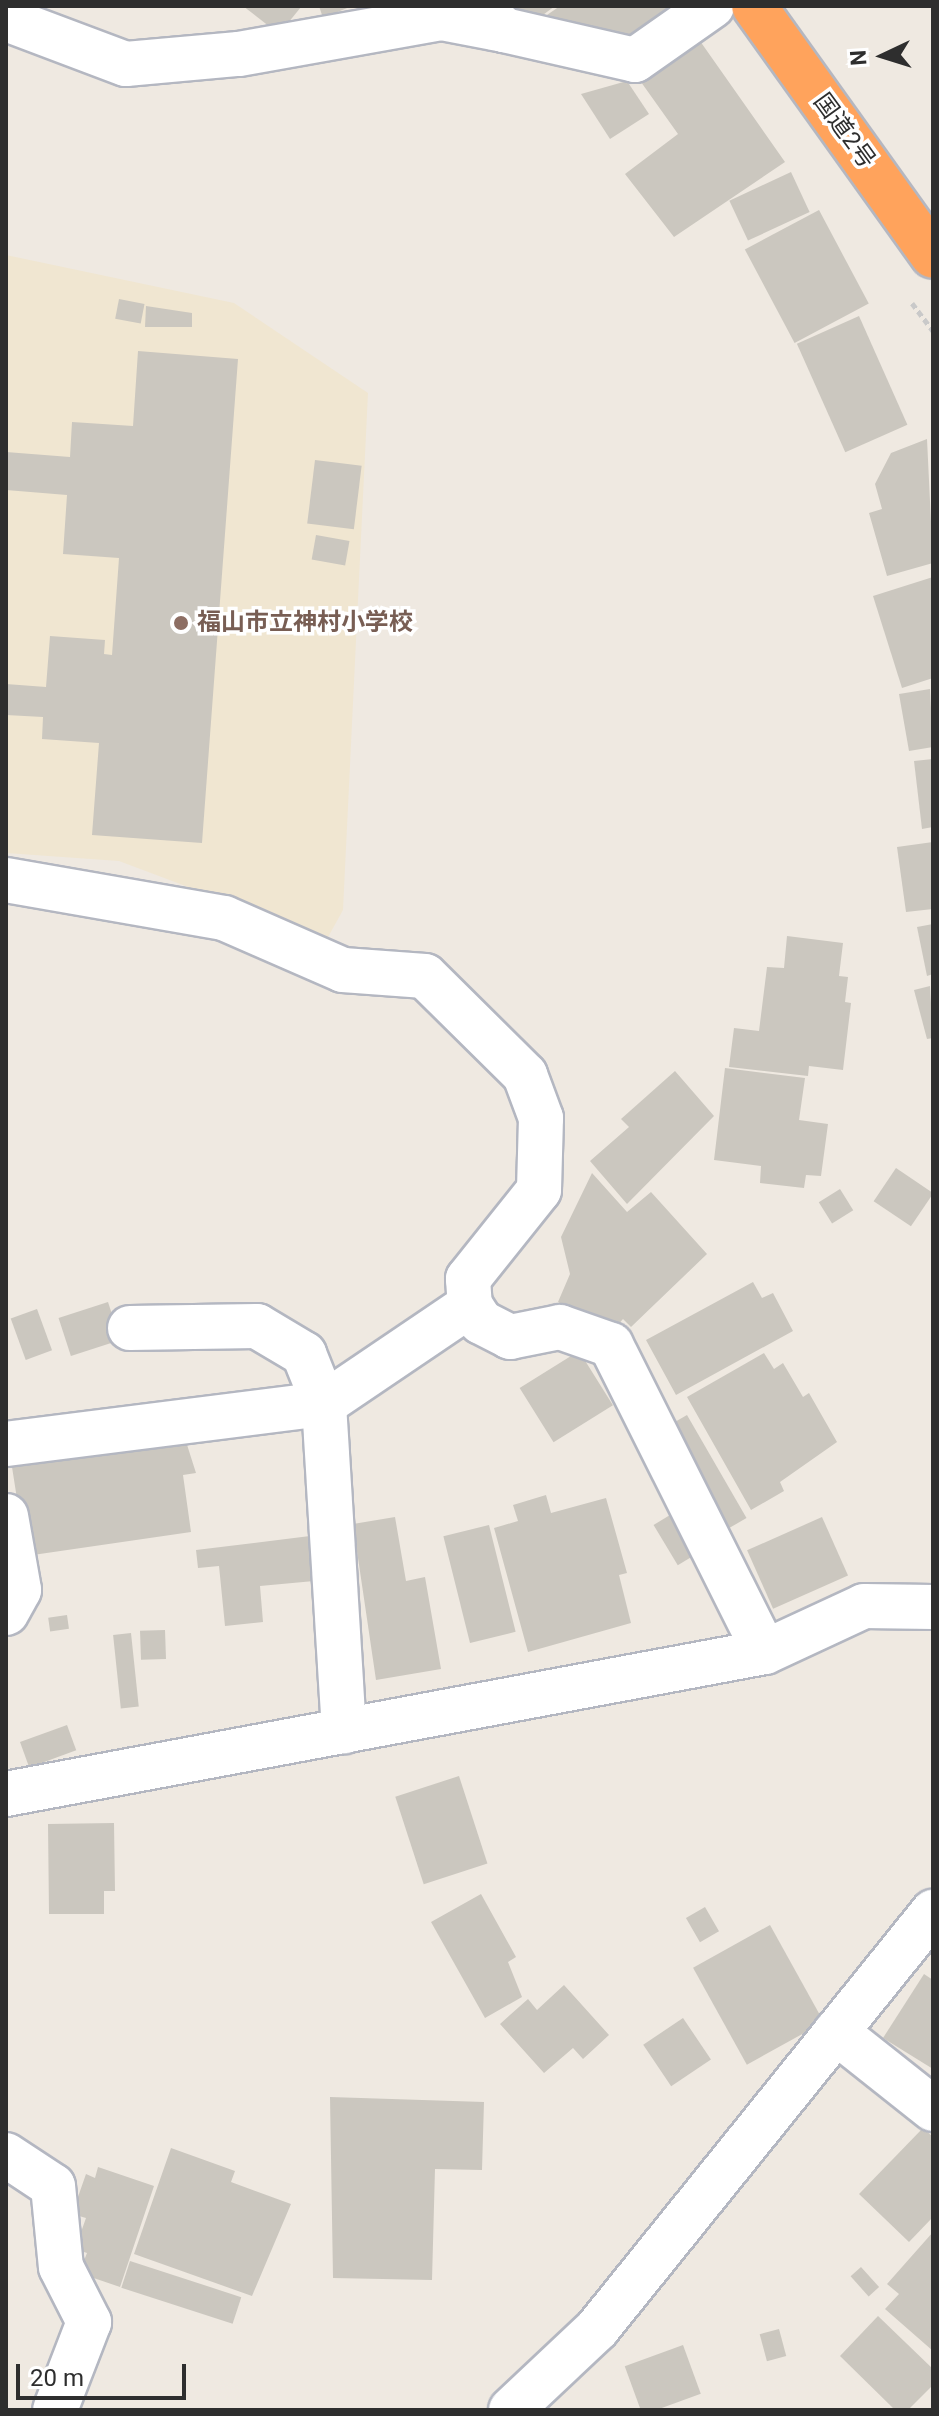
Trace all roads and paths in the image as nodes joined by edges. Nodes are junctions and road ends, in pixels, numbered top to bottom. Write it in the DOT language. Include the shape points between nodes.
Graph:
graph roads {
  1 [pos="712,6"];
  2 [pos="754,6"];
  3 [pos="492,18"];
  4 [pos="6,19"];
  5 [pos="933,256"];
  6 [pos="6,880"];
  7 [pos="470,1305"];
  8 [pos="130,1328"];
  9 [pos="324,1404"];
  10 [pos="6,1444"];
  11 [pos="6,1516"];
  12 [pos="933,1607"];
  13 [pos="6,1613"];
  14 [pos="765,1652"];
  15 [pos="344,1731"];
  16 [pos="6,1794"];
  17 [pos="933,1912"];
  18 [pos="836,2032"];
  19 [pos="933,2109"];
  20 [pos="6,2155"];
  21 [pos="55,2410"];
  22 [pos="511,2410"];
  1 -- 3 [label="street" via="635,60"];
  2 -- 5 [label="highway, 国道2号"];
  3 -- 4 [label="street" via="441,18 239,54 126,64"];
  6 -- 7 [label="street" via="224,918 343,970 425,976 525,1075 541,1118 539,1190 468,1279"];
  7 -- 9 [label="street"];
  7 -- 14 [label="street" via="481,1322 510,1337 560,1327 611,1345"];
  8 -- 9 [label="street" via="257,1326 304,1354"];
  9 -- 10 [label="street"];
  9 -- 15 [label="street"];
  11 -- 13 [label="street" via="19,1590"];
  12 -- 14 [label="street" via="864,1606"];
  14 -- 15 [label="street"];
  15 -- 16 [label="street"];
  17 -- 18 [label="street"];
  18 -- 19 [label="street"];
  18 -- 22 [label="street" via="597,2329"];
  20 -- 21 [label="street" via="53,2186 61,2267 89,2322"];
}
